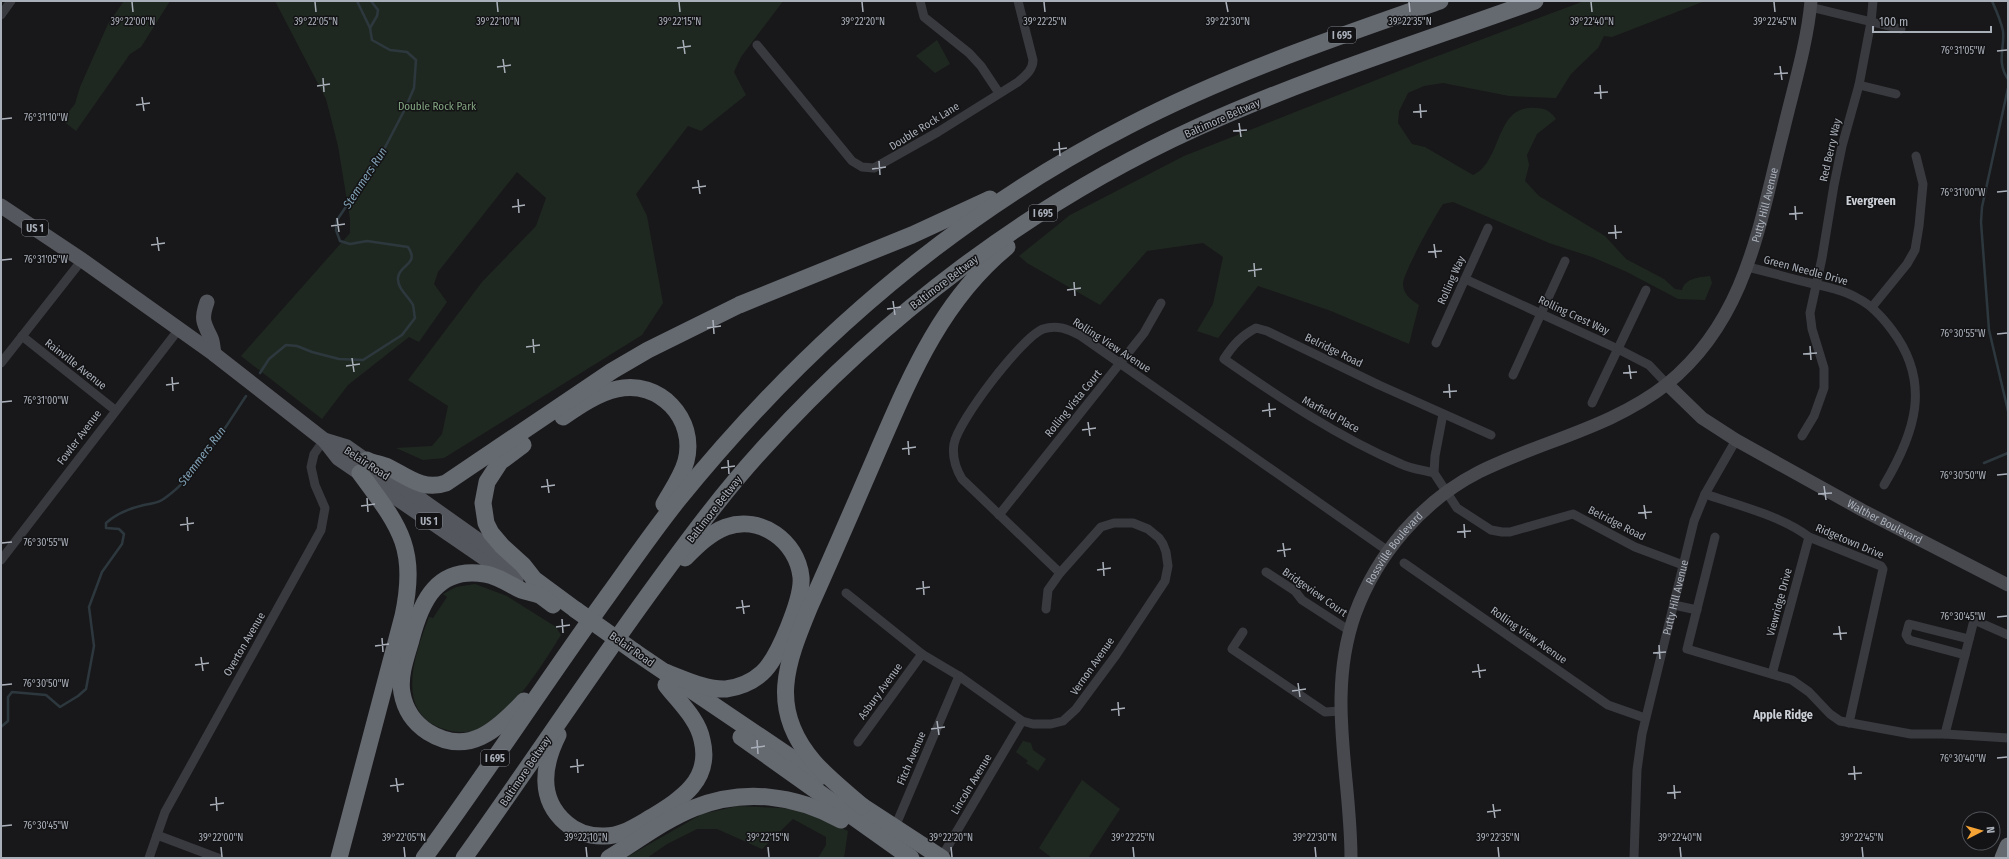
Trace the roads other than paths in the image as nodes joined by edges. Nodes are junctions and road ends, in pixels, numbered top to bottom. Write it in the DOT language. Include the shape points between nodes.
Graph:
graph roads {
  1 [pos="11,1"];
  2 [pos="920,1"];
  3 [pos="1018,1"];
  4 [pos="1440,1"];
  5 [pos="1535,1"];
  6 [pos="1873,1"];
  7 [pos="1810,4"];
  8 [pos="1,16"];
  9 [pos="1871,22"];
  10 [pos="1901,29"];
  11 [pos="757,45"];
  12 [pos="1859,85"];
  13 [pos="999,93"];
  14 [pos="1896,94"];
  15 [pos="1195,129"];
  16 [pos="1916,156"];
  17 [pos="1039,176"];
  18 [pos="1,206"];
  19 [pos="1488,228"];
  20 [pos="82,260"];
  21 [pos="1565,262"];
  22 [pos="1748,267"];
  23 [pos="1465,279"];
  24 [pos="1815,284"];
  25 [pos="1646,290"];
  26 [pos="207,302"];
  27 [pos="1161,303"];
  28 [pos="1872,307"];
  29 [pos="1542,313"];
  30 [pos="178,329"];
  31 [pos="22,336"];
  32 [pos="1436,343"];
  33 [pos="1618,349"];
  34 [pos="214,354"];
  35 [pos="1224,359"];
  36 [pos="1,364"];
  37 [pos="1120,364"];
  38 [pos="1513,375"];
  39 [pos="1667,384"];
  40 [pos="1592,403"];
  41 [pos="115,410"];
  42 [pos="1443,414"];
  43 [pos="1491,435"];
  44 [pos="1802,436"];
  45 [pos="324,440"];
  46 [pos="1736,440"];
  47 [pos="363,467"];
  48 [pos="1434,473"];
  49 [pos="1884,485"];
  50 [pos="1447,492"];
  51 [pos="1705,494"];
  52 [pos="999,515"];
  53 [pos="1715,537"];
  54 [pos="1809,537"];
  55 [pos="1388,551"];
  56 [pos="1,560"];
  57 [pos="1404,563"];
  58 [pos="1683,564"];
  59 [pos="630,565"];
  60 [pos="1266,572"];
  61 [pos="1060,573"];
  62 [pos="534,579"];
  63 [pos="658,582"];
  64 [pos="2008,585"];
  65 [pos="846,593"];
  66 [pos="540,596"];
  67 [pos="1674,605"];
  68 [pos="1046,609"];
  69 [pos="1697,610"];
  70 [pos="574,614"];
  71 [pos="1350,631"];
  72 [pos="1243,632"];
  73 [pos="2008,635"];
  74 [pos="1969,639"];
  75 [pos="922,654"];
  76 [pos="1965,655"];
  77 [pos="564,656"];
  78 [pos="1772,674"];
  79 [pos="959,676"];
  80 [pos="665,679"];
  81 [pos="583,685"];
  82 [pos="1340,711"];
  83 [pos="1645,718"];
  84 [pos="1022,721"];
  85 [pos="1849,723"];
  86 [pos="1945,734"];
  87 [pos="2008,738"];
  88 [pos="858,742"];
  89 [pos="862,806"];
  90 [pos="895,827"];
  91 [pos="157,835"];
  92 [pos="2008,846"];
  93 [pos="903,856"];
  94 [pos="149,858"];
  95 [pos="218,858"];
  96 [pos="339,858"];
  97 [pos="424,858"];
  98 [pos="464,858"];
  99 [pos="609,858"];
  100 [pos="941,858"];
  101 [pos="1351,858"];
  102 [pos="1634,858"];
  103 [pos="2003,858"];
  1 -- 8 [label="street"];
  2 -- 13 [label="street" via="924,17 981,66"];
  3 -- 13 [label="street, Double Rock Lane" via="1033,64 1018,82"];
  4 -- 17 [label="highway, I 695" via="1246,71 1128,126"];
  5 -- 15 [label="highway, Baltimore Beltway / I 695" via="1338,70"];
  6 -- 9 [label="street, Red Berry Way"];
  7 -- 9 [label="street"];
  7 -- 22 [label="main road, Putty Hill Avenue" via="1795,82"];
  9 -- 10 [label="street"];
  9 -- 12 [label="street, Red Berry Way"];
  11 -- 13 [label="street, Double Rock Lane" via="852,161 866,168 883,165"];
  12 -- 14 [label="street"];
  12 -- 24 [label="street, Red Berry Way" via="1840,154"];
  15 -- 63 [label="highway, Baltimore Beltway / I 695" via="1097,179 1036,217 979,255 900,316 830,380 760,452 729,488"];
  15 -- 89 [label="highway" via="1099,183 996,256 952,305 923,352 796,640 786,673 786,706 795,734 815,763"];
  16 -- 28 [label="street" via="1923,184 1920,226 1914,250 1907,264"];
  17 -- 47 [label="highway" via="912,235 739,305 654,346 612,371 446,483 422,485 388,467"];
  17 -- 59 [label="highway, I 695" via="921,258 808,355 773,390 704,468"];
  18 -- 20 [label="main road, Belair Road / US 1"];
  19 -- 23 [label="street, Rolling Way"];
  20 -- 30 [label="main road, Belair Road / US 1"];
  20 -- 31 [label="street"];
  21 -- 29 [label="street"];
  22 -- 24 [label="street, Green Needle Drive"];
  22 -- 39 [label="main road, Putty Hill Avenue" via="1716,329"];
  23 -- 29 [label="street, Rolling Crest Way"];
  23 -- 32 [label="street, Rolling Way"];
  24 -- 28 [label="street, Green Needle Drive" via="1848,294"];
  24 -- 44 [label="street, Red Berry Way" via="1810,319 1823,362 1824,388 1814,416"];
  25 -- 33 [label="street"];
  26 -- 34 [label="main road" via="203,323 211,338"];
  27 -- 37 [label="street, Rolling Vista Court" via="1144,333"];
  28 -- 49 [label="street, Green Needle Drive" via="1904,348 1916,392 1915,413 1908,441"];
  29 -- 33 [label="street, Rolling Crest Way"];
  29 -- 38 [label="street"];
  30 -- 34 [label="main road, Belair Road / US 1"];
  30 -- 41 [label="street, Fowler Avenue"];
  31 -- 36 [label="street"];
  31 -- 41 [label="street, Rainville Avenue"];
  33 -- 39 [label="street, Rolling Crest Way" via="1649,365"];
  33 -- 40 [label="street"];
  34 -- 45 [label="main road, Belair Road / US 1"];
  35 -- 42 [label="street, Belridge Road" via="1233,344 1256,328"];
  35 -- 48 [label="street, Marfield Place" via="1294,407 1353,440 1402,465"];
  37 -- 52 [label="street, Rolling Vista Court"];
  37 -- 52 [label="street, Rolling View Avenue" via="1081,336 1058,327 1045,328 1037,333 1027,340 1010,360 966,416 954,444 954,458 962,479"];
  37 -- 55 [label="street, Rolling View Avenue"];
  39 -- 46 [label="main road, Walther Boulevard" via="1698,414"];
  39 -- 50 [label="main road, Rossville Boulevard" via="1602,423 1479,472"];
  41 -- 56 [label="street, Fowler Avenue"];
  42 -- 43 [label="street, Belridge Road"];
  42 -- 48 [label="street"];
  45 -- 47 [label="main road, Belair Road / US 1" via="338,458"];
  45 -- 91 [label="street, Overton Avenue" via="314,454 311,467 315,485 325,508 321,530 183,778 165,812"];
  46 -- 51 [label="street, Putty Hill Avenue"];
  46 -- 64 [label="main road, Walther Boulevard" via="1862,510"];
  47 -- 62 [label="main road, Belair Road / US 1"];
  47 -- 66 [label="main road, Belair Road / US 1"];
  47 -- 96 [label="highway" via="401,534 406,550 408,582 403,616"];
  48 -- 50 [label="street, Belridge Road"];
  50 -- 55 [label="main road, Rossville Boulevard" via="1419,516"];
  50 -- 58 [label="street, Belridge Road" via="1457,508 1491,530 1510,532 1573,514 1634,547"];
  51 -- 54 [label="street, Ridgetown Drive" via="1799,529"];
  51 -- 58 [label="street, Putty Hill Avenue" via="1694,521"];
  52 -- 61 [label="street, Rolling View Avenue"];
  53 -- 69 [label="street"];
  54 -- 78 [label="street, Viewridge Drive"];
  54 -- 85 [label="street, Ridgetown Drive" via="1883,569"];
  55 -- 71 [label="main road, Rossville Boulevard" via="1366,590"];
  57 -- 83 [label="street, Rolling View Avenue" via="1608,705"];
  58 -- 67 [label="street, Putty Hill Avenue"];
  59 -- 62 [label="highway" via="682,472 688,451 683,421 671,404 651,392 630,387 606,392 574,410 500,462 487,482 483,503 486,523 502,546"];
  59 -- 77 [label="highway, I 695"];
  60 -- 71 [label="street, Bridgeview Court" via="1295,591 1302,600"];
  61 -- 68 [label="street, Vernon Avenue" via="1048,590"];
  61 -- 84 [label="street, Vernon Avenue" via="1097,531 1105,525 1114,523 1133,524 1148,529 1159,538 1166,552 1168,566 1165,581 1116,655 1076,709 1063,721 1051,724"];
  62 -- 70 [label="highway, Belair Road / US 1"];
  63 -- 80 [label="highway" via="711,535 726,527 743,524 760,526 780,537 793,551 801,577 799,600 775,656 755,679 736,687 715,688"];
  63 -- 81 [label="highway, Baltimore Beltway / I 695"];
  65 -- 75 [label="street, Vernon Avenue"];
  66 -- 70 [label="highway, Belair Road / US 1"];
  66 -- 77 [label="highway" via="485,574 455,576 437,585 421,606 402,673 402,692 406,708 416,723 433,735 451,742 471,741 500,725"];
  67 -- 69 [label="street"];
  67 -- 83 [label="street, Putty Hill Avenue"];
  69 -- 78 [label="street" via="1687,649"];
  70 -- 80 [label="highway, Belair Road / US 1, bridge"];
  71 -- 82 [label="main road, Rossville Boulevard" via="1341,679"];
  72 -- 82 [label="street" via="1232,649 1325,712"];
  73 -- 74 [label="street" via="1974,620"];
  74 -- 76 [label="street"];
  74 -- 76 [label="street" via="1909,624 1906,636 1909,640"];
  75 -- 79 [label="street, Vernon Avenue"];
  75 -- 88 [label="street, Asbury Avenue"];
  76 -- 86 [label="street"];
  77 -- 97 [label="highway, I 695"];
  78 -- 85 [label="street" via="1800,685 1836,719"];
  79 -- 84 [label="street, Vernon Avenue"];
  79 -- 90 [label="street, Fitch Avenue"];
  80 -- 81 [label="highway" via="699,729 704,750 701,770 690,790 680,800 632,829 616,835 603,836 580,832 558,816 551,806 545,784 554,744"];
  80 -- 89 [label="highway, Belair Road / US 1"];
  80 -- 93 [label="highway, Belair Road / US 1"];
  81 -- 98 [label="highway, Baltimore Beltway / I 695"];
  82 -- 101 [label="main road, Rossville Boulevard"];
  83 -- 102 [label="street, Putty Hill Avenue" via="1637,770"];
  84 -- 100 [label="street, Lincoln Avenue"];
  85 -- 86 [label="street" via="1911,734"];
  86 -- 87 [label="street"];
  89 -- 90 [label="highway, Belair Road / US 1"];
  90 -- 100 [label="highway, Belair Road / US 1"];
  91 -- 94 [label="street, Overton Avenue"];
  91 -- 95 [label="street"];
  92 -- 103 [label="highway"];
  93 -- 99 [label="highway" via="822,810 784,798 752,795 694,808"];
}
